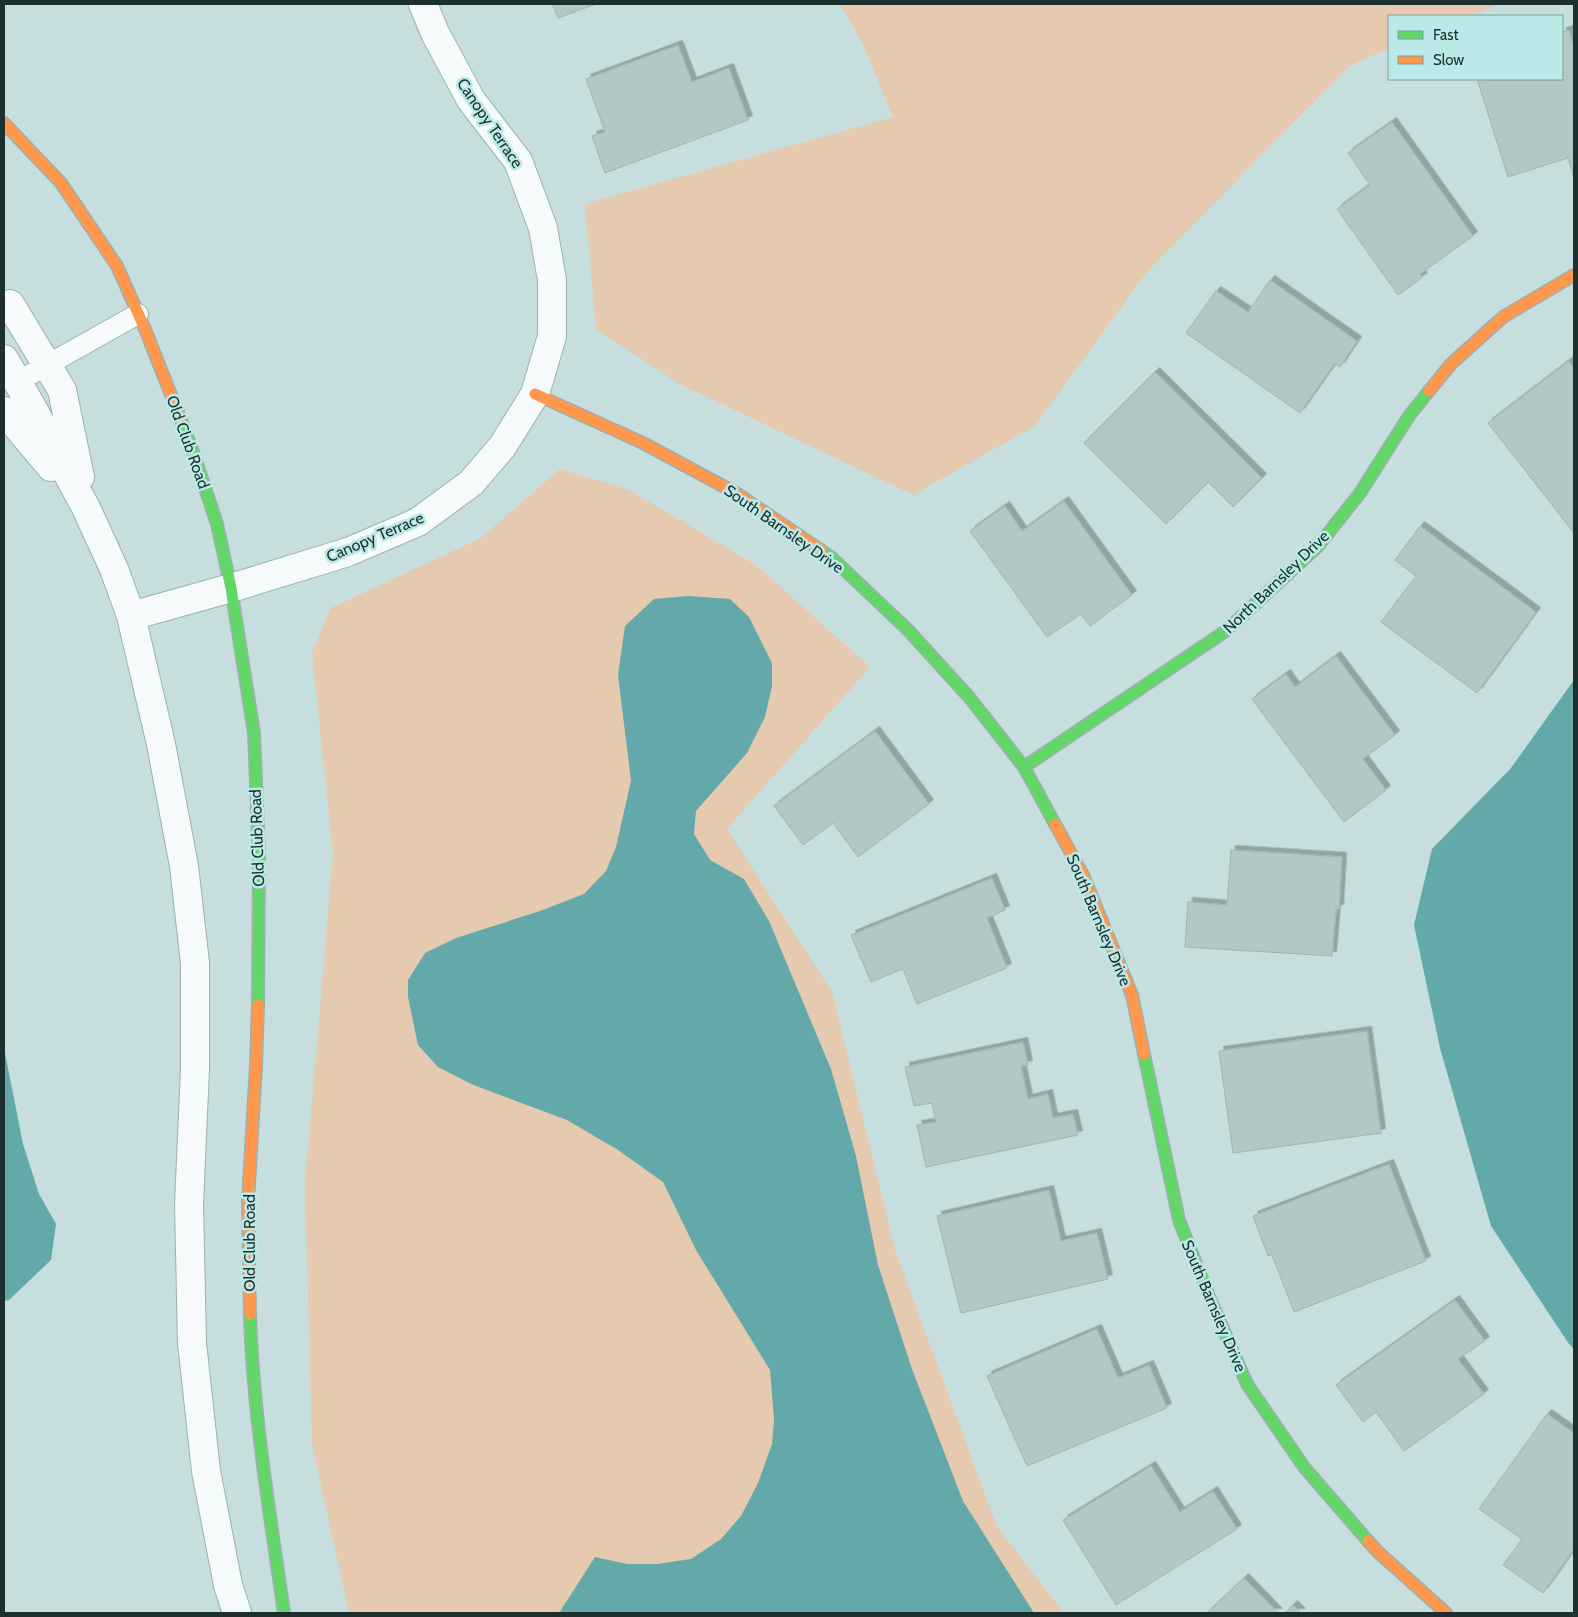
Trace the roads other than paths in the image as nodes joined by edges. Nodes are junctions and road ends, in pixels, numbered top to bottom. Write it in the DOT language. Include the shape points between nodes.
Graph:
graph roads {
  1 [pos="423,4"];
  2 [pos="4,123"];
  3 [pos="1574,275"];
  4 [pos="10,304"];
  5 [pos="138,314"];
  6 [pos="4,359"];
  7 [pos="46,365"];
  8 [pos="17,382"];
  9 [pos="535,394"];
  10 [pos="4,410"];
  11 [pos="86,508"];
  12 [pos="231,588"];
  13 [pos="131,616"];
  14 [pos="1024,767"];
  15 [pos="237,1613"];
  16 [pos="284,1613"];
  17 [pos="1446,1613"];
  1 -- 9 [label="street, Canopy Terrace" via="471,100 518,161 544,228 552,280 552,336"];
  2 -- 5 [label="street, Old Club Road" via="61,183 117,266"];
  3 -- 14 [label="street, North Barnsley Drive" via="1502,317 1451,364 1409,416 1360,493 1318,546 1227,630"];
  4 -- 7 [label="street"];
  5 -- 7 [label="lane"];
  5 -- 12 [label="street, Old Club Road" via="192,449 217,524"];
  6 -- 8 [label="street"];
  7 -- 8 [label="lane"];
  7 -- 11 [label="street" via="62,390"];
  8 -- 11 [label="street"];
  9 -- 12 [label="street, Canopy Terrace" via="502,447 471,483 418,522 348,552"];
  9 -- 14 [label="street, South Barnsley Drive" via="643,444 736,493 832,558 945,670"];
  10 -- 11 [label="street"];
  11 -- 13 [label="street"];
  12 -- 13 [label="street, Canopy Terrace"];
  12 -- 16 [label="street, Old Club Road" via="254,733 259,854 256,1066 248,1201 251,1338 262,1460"];
  13 -- 15 [label="street" via="161,744 184,866 195,963 195,1068 189,1204 192,1343 206,1471 228,1584"];
  14 -- 17 [label="street, South Barnsley Drive" via="1083,875 1132,995 1179,1220 1247,1384 1304,1467 1378,1552"];
}
